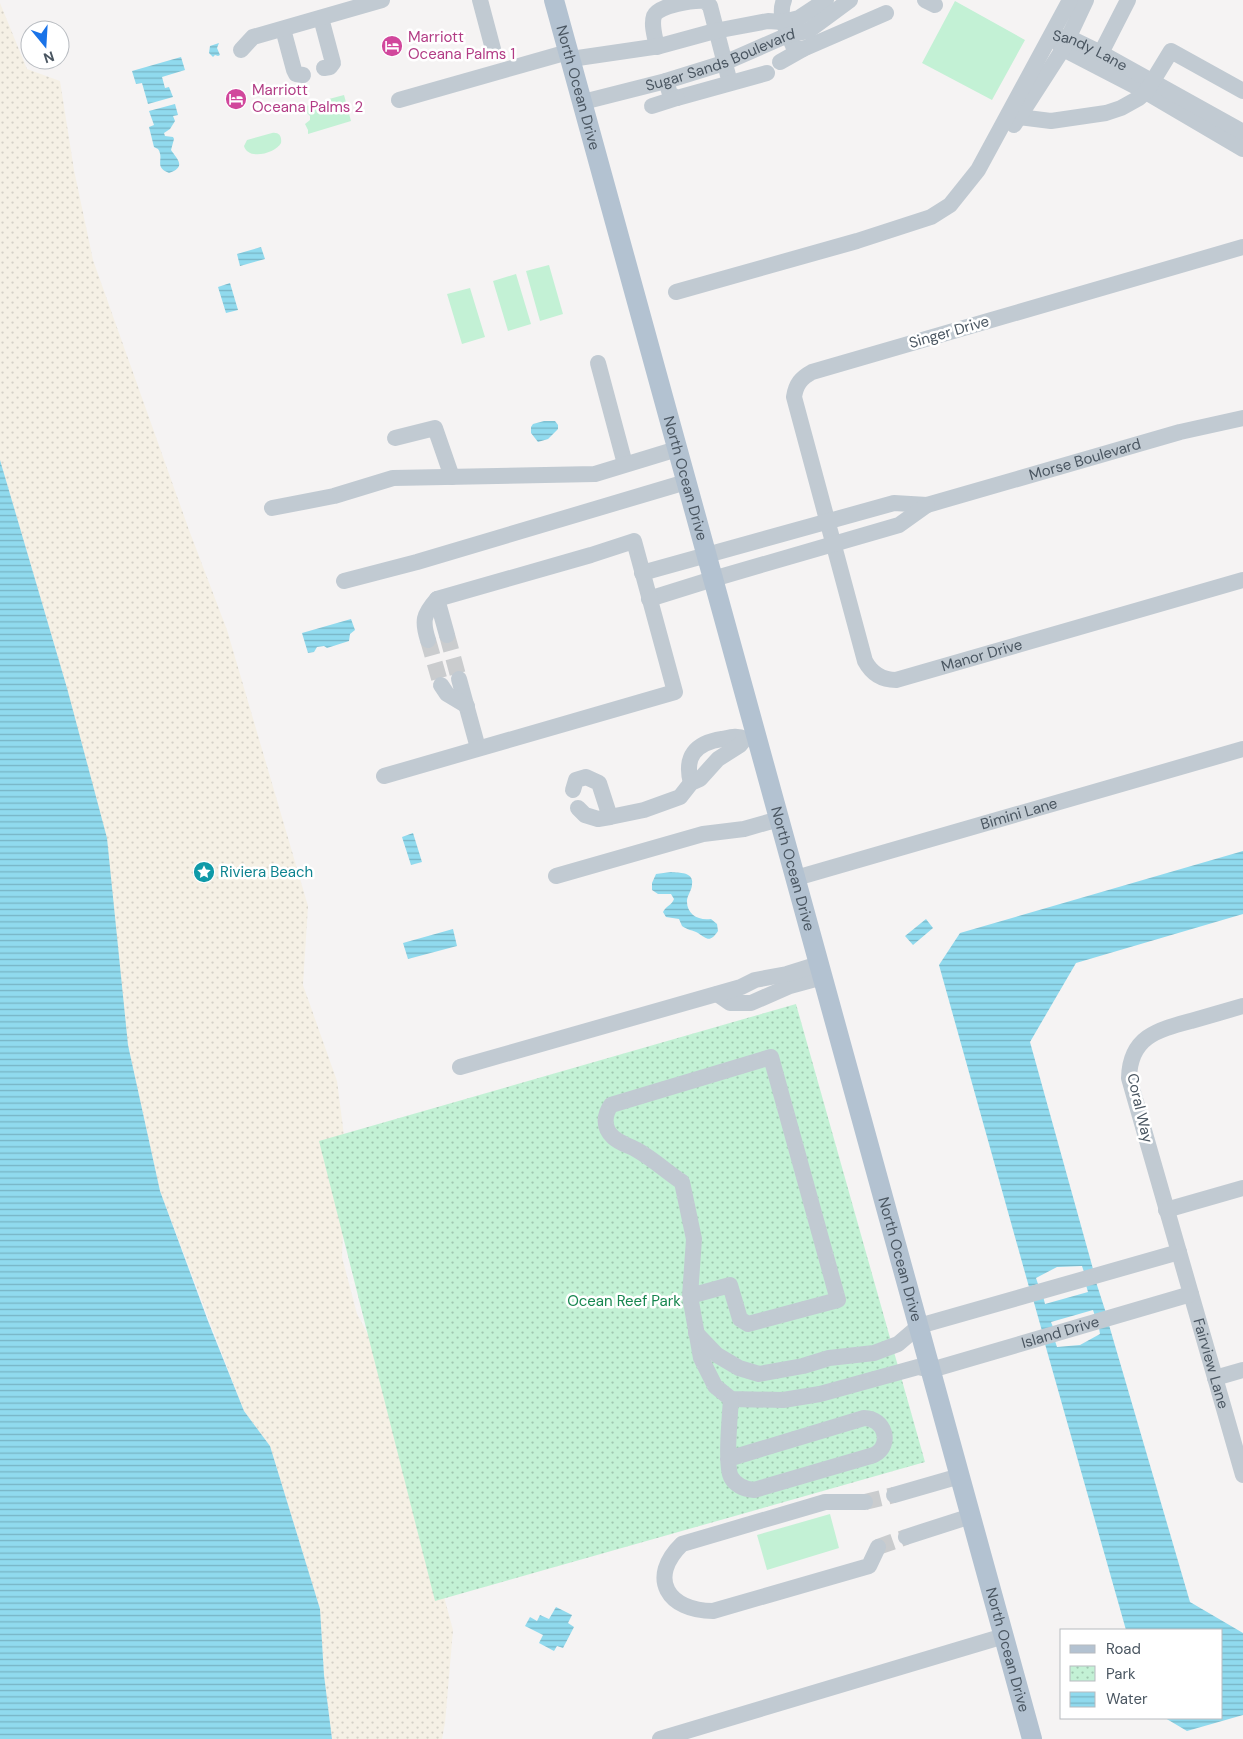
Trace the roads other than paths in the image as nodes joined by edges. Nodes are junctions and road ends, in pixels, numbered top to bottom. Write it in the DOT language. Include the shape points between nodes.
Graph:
graph roads {
  1 [pos="382,0"];
  2 [pos="480,0"];
  3 [pos="554,0"];
  4 [pos="784,0"];
  5 [pos="826,0"];
  6 [pos="1070,0"];
  7 [pos="1086,0"];
  8 [pos="1128,0"];
  9 [pos="849,1"];
  10 [pos="886,13"];
  11 [pos="321,18"];
  12 [pos="863,23"];
  13 [pos="786,28"];
  14 [pos="283,29"];
  15 [pos="715,31"];
  16 [pos="1061,41"];
  17 [pos="657,47"];
  18 [pos="493,49"];
  19 [pos="803,49"];
  20 [pos="241,50"];
  21 [pos="1101,53"];
  22 [pos="569,55"];
  23 [pos="780,62"];
  24 [pos="724,63"];
  25 [pos="324,68"];
  26 [pos="767,73"];
  27 [pos="303,74"];
  28 [pos="666,81"];
  29 [pos="730,83"];
  30 [pos="1148,87"];
  31 [pos="1243,91"];
  32 [pos="677,98"];
  33 [pos="399,100"];
  34 [pos="582,102"];
  35 [pos="652,106"];
  36 [pos="1019,117"];
  37 [pos="1243,132"];
  38 [pos="994,139"];
  39 [pos="1243,149"];
  40 [pos="1243,247"];
  41 [pos="676,292"];
  42 [pos="598,363"];
  43 [pos="1243,418"];
  44 [pos="395,438"];
  45 [pos="677,449"];
  46 [pos="625,464"];
  47 [pos="452,477"];
  48 [pos="686,482"];
  49 [pos="927,505"];
  50 [pos="272,508"];
  51 [pos="828,522"];
  52 [pos="834,544"];
  53 [pos="707,556"];
  54 [pos="642,573"];
  55 [pos="713,579"];
  56 [pos="1243,580"];
  57 [pos="344,581"];
  58 [pos="437,599"];
  59 [pos="649,599"];
  60 [pos="447,634"];
  61 [pos="428,640"];
  62 [pos="459,679"];
  63 [pos="442,684"];
  64 [pos="466,706"];
  65 [pos="751,737"];
  66 [pos="703,745"];
  67 [pos="478,748"];
  68 [pos="1243,749"];
  69 [pos="718,758"];
  70 [pos="384,776"];
  71 [pos="691,784"];
  72 [pos="573,790"];
  73 [pos="578,808"];
  74 [pos="610,818"];
  75 [pos="779,819"];
  76 [pos="556,876"];
  77 [pos="796,878"];
  78 [pos="821,971"];
  79 [pos="1243,1006"];
  80 [pos="460,1067"];
  81 [pos="1243,1188"];
  82 [pos="1166,1210"];
  83 [pos="1178,1252"];
  84 [pos="1191,1294"];
  85 [pos="690,1296"];
  86 [pos="919,1326"];
  87 [pos="696,1333"];
  88 [pos="931,1370"];
  89 [pos="1243,1370"];
  90 [pos="1215,1378"];
  91 [pos="731,1399"];
  92 [pos="728,1459"];
  93 [pos="1243,1475"];
  94 [pos="960,1476"];
  95 [pos="894,1495"];
  96 [pos="865,1502"];
  97 [pos="971,1516"];
  98 [pos="906,1537"];
  99 [pos="878,1547"];
  100 [pos="1004,1636"];
  101 [pos="660,1739"];
  102 [pos="1032,1739"];
  1 -- 11 [label="street"];
  2 -- 18 [label="street"];
  3 -- 22 [label="main road, North Ocean Drive"];
  4 -- 13 [label="street" via="780,16"];
  5 -- 13 [label="street, Sugar Sands Boulevard"];
  6 -- 16 [label="street"];
  7 -- 16 [label="street"];
  8 -- 21 [label="street"];
  9 -- 12 [label="street"];
  9 -- 13 [label="street, Sugar Sands Boulevard" via="808,31"];
  10 -- 12 [label="street"];
  11 -- 14 [label="street"];
  11 -- 25 [label="street" via="333,58 333,63"];
  12 -- 19 [label="street"];
  13 -- 15 [label="street, Sugar Sands Boulevard" via="768,20"];
  13 -- 19 [label="street" via="794,48"];
  13 -- 24 [label="street, Sugar Sands Boulevard"];
  14 -- 20 [label="street" via="254,37"];
  14 -- 27 [label="street" via="294,70 296,74"];
  15 -- 17 [label="street, Sugar Sands Boulevard"];
  15 -- 17 [label="street" via="710,6 705,1 694,0 658,10 653,23"];
  15 -- 24 [label="street"];
  16 -- 21 [label="street, Sandy Lane"];
  16 -- 30 [label="street, Sandy Lane"];
  16 -- 36 [label="street"];
  16 -- 38 [label="street"];
  17 -- 22 [label="street, Sugar Sands Boulevard"];
  19 -- 23 [label="street"];
  21 -- 30 [label="street, Sandy Lane"];
  22 -- 33 [label="street, Sugar Sands Boulevard"];
  22 -- 34 [label="main road, North Ocean Drive"];
  24 -- 28 [label="street, Sugar Sands Boulevard"];
  24 -- 29 [label="street"];
  26 -- 29 [label="street"];
  28 -- 32 [label="street" via="670,94"];
  28 -- 34 [label="street, Sugar Sands Boulevard"];
  29 -- 32 [label="street"];
  30 -- 31 [label="street" via="1171,51"];
  30 -- 36 [label="street" via="1131,103 1106,113 1050,121"];
  30 -- 37 [label="street, Sandy Lane"];
  30 -- 39 [label="street, Sandy Lane"];
  32 -- 35 [label="street"];
  34 -- 45 [label="main road, North Ocean Drive"];
  36 -- 38 [label="street" via="1014,125"];
  38 -- 41 [label="street" via="978,170 950,205 931,217"];
  40 -- 51 [label="street, Singer Drive" via="803,377 796,386 794,397"];
  42 -- 46 [label="street"];
  43 -- 49 [label="street, Morse Boulevard" via="1180,432"];
  44 -- 47 [label="street" via="435,428"];
  45 -- 46 [label="street"];
  45 -- 48 [label="main road, North Ocean Drive"];
  46 -- 47 [label="street" via="595,474"];
  47 -- 50 [label="street" via="393,478 334,496"];
  48 -- 53 [label="main road, North Ocean Drive"];
  48 -- 57 [label="street"];
  49 -- 51 [label="street, Morse Boulevard" via="894,503"];
  49 -- 52 [label="street, Morse Boulevard" via="899,525"];
  51 -- 52 [label="street, Manor Drive"];
  51 -- 53 [label="street, Morse Boulevard"];
  52 -- 55 [label="street, Morse Boulevard"];
  52 -- 56 [label="street, Manor Drive" via="865,661 870,670 885,680 896,680"];
  53 -- 54 [label="street, Morse Boulevard"];
  53 -- 55 [label="main road, North Ocean Drive"];
  54 -- 58 [label="street" via="634,541"];
  54 -- 59 [label="street"];
  55 -- 59 [label="street, Morse Boulevard"];
  55 -- 65 [label="main road, North Ocean Drive"];
  58 -- 60 [label="street"];
  58 -- 61 [label="street" via="424,620"];
  59 -- 67 [label="street" via="675,692"];
  62 -- 64 [label="street"];
  63 -- 64 [label="street" via="447,694"];
  64 -- 67 [label="street"];
  65 -- 66 [label="street" via="712,740"];
  65 -- 69 [label="street"];
  65 -- 75 [label="main road, North Ocean Drive"];
  66 -- 69 [label="street"];
  66 -- 71 [label="street" via="690,758 688,772"];
  67 -- 70 [label="street"];
  68 -- 77 [label="street, Bimini Lane"];
  69 -- 71 [label="street" via="700,779"];
  71 -- 74 [label="street" via="680,797"];
  72 -- 74 [label="street" via="576,780 586,776 599,783"];
  73 -- 74 [label="street" via="585,815"];
  75 -- 76 [label="street" via="744,829 703,834"];
  75 -- 77 [label="main road, North Ocean Drive"];
  77 -- 78 [label="main road, North Ocean Drive"];
  78 -- 80 [label="street" via="755,980 741,987"];
  78 -- 86 [label="main road, North Ocean Drive"];
  79 -- 82 [label="street, Coral Way" via="1153,1033 1132,1056 1129,1078"];
  81 -- 82 [label="street"];
  82 -- 83 [label="street, Coral Way"];
  83 -- 84 [label="street, Fairview Lane"];
  83 -- 86 [label="street"];
  84 -- 88 [label="street, Island Drive"];
  84 -- 90 [label="street, Fairview Lane"];
  85 -- 85 [label="street" via="694,1239 682,1182 637,1150 612,1137 606,1125 607,1111 611,1105 771,1057 838,1300 748,1324 740,1319 730,1285"];
  85 -- 87 [label="street"];
  86 -- 87 [label="street" via="898,1344 874,1353 829,1358 759,1374 739,1368 717,1355"];
  86 -- 88 [label="main road, North Ocean Drive"];
  87 -- 91 [label="street" via="701,1358 715,1386"];
  88 -- 91 [label="street, Island Drive" via="918,1367 820,1394 784,1400"];
  88 -- 94 [label="main road, North Ocean Drive"];
  89 -- 90 [label="street"];
  90 -- 93 [label="street, Fairview Lane"];
  91 -- 92 [label="street"];
  92 -- 92 [label="street" via="730,1476 737,1485 754,1490 880,1452 884,1446 883,1430 876,1420 864,1418"];
  94 -- 95 [label="street"];
  94 -- 97 [label="main road, North Ocean Drive"];
  96 -- 99 [label="street" via="825,1502 682,1544 672,1554 664,1579 677,1602 700,1611 713,1611 869,1566"];
  97 -- 98 [label="street"];
  97 -- 100 [label="main road, North Ocean Drive"];
  100 -- 101 [label="street"];
  100 -- 102 [label="main road, North Ocean Drive"];
}
